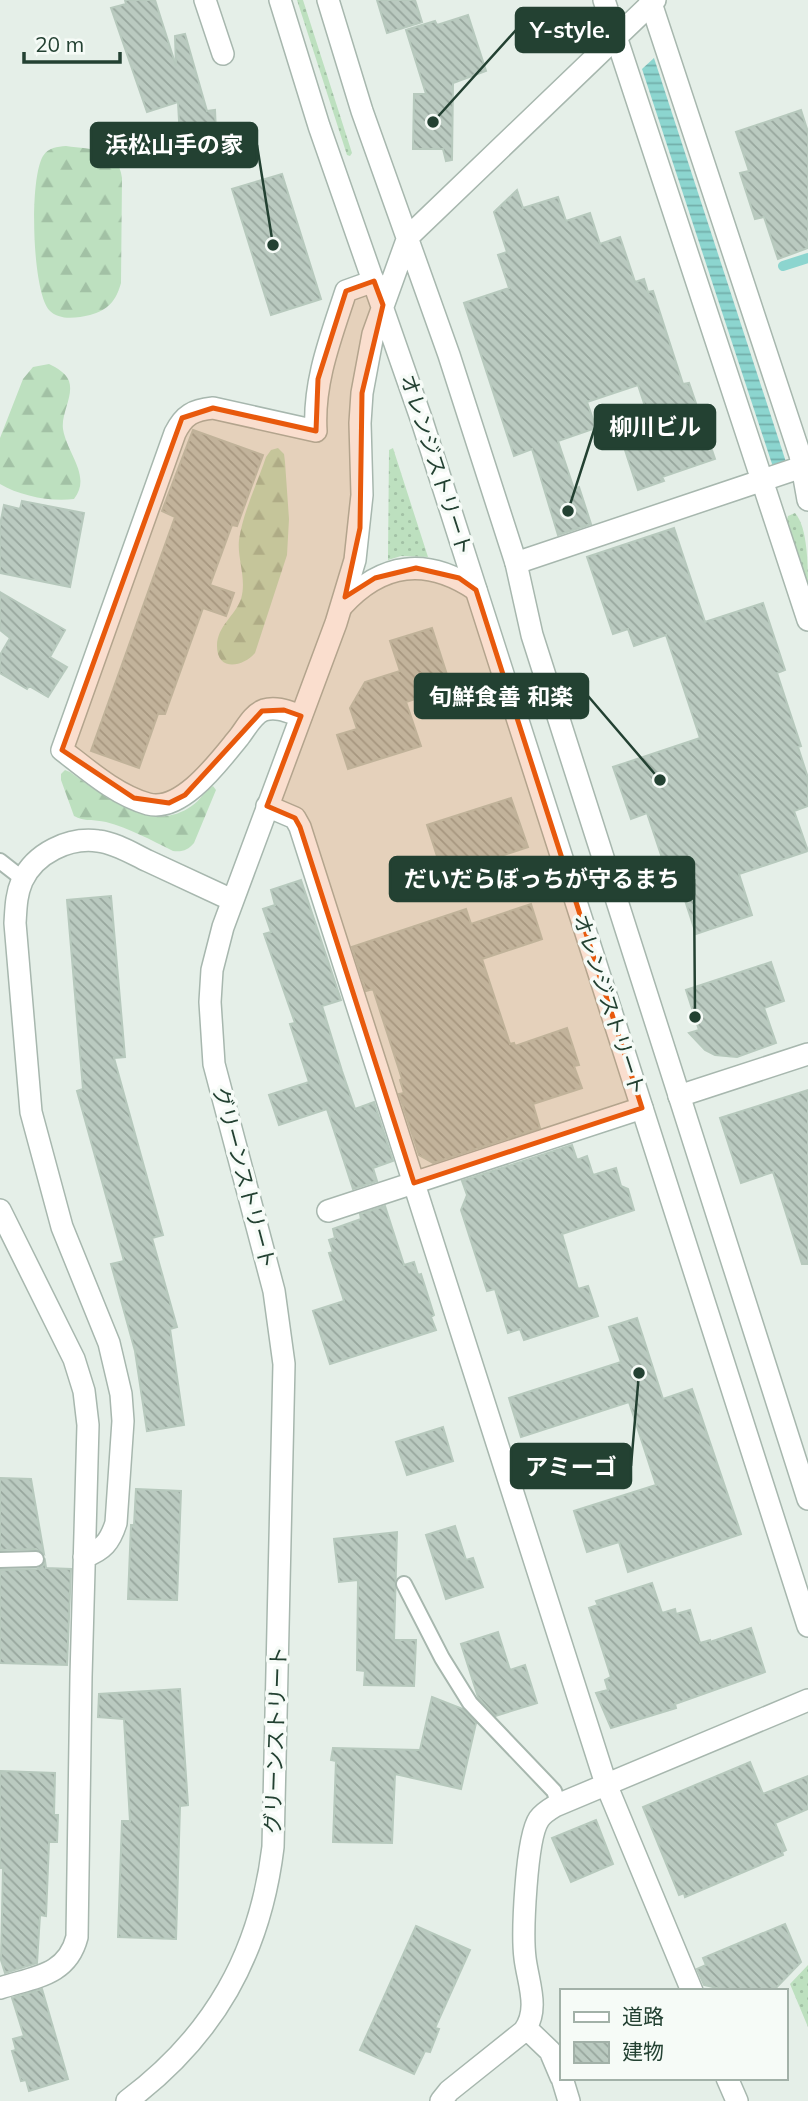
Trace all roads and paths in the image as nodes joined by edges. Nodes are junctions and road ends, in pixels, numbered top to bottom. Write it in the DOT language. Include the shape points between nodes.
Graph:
graph roads {
  1 [pos="205,0"];
  2 [pos="280,0"];
  3 [pos="328,0"];
  4 [pos="604,0"];
  5 [pos="652,1"];
  6 [pos="617,37"];
  7 [pos="223,54"];
  8 [pos="408,237"];
  9 [pos="374,281"];
  10 [pos="383,305"];
  11 [pos="805,466"];
  12 [pos="762,481"];
  13 [pos="808,500"];
  14 [pos="516,563"];
  15 [pos="477,590"];
  16 [pos="342,606"];
  17 [pos="808,620"];
  18 [pos="301,716"];
  19 [pos="267,806"];
  20 [pos="0,861"];
  21 [pos="23,879"];
  22 [pos="232,900"];
  23 [pos="808,1054"];
  24 [pos="679,1096"];
  25 [pos="642,1108"];
  26 [pos="414,1183"];
  27 [pos="0,1210"];
  28 [pos="328,1211"];
  29 [pos="808,1499"];
  30 [pos="85,1557"];
  31 [pos="36,1559"];
  32 [pos="0,1560"];
  33 [pos="404,1584"];
  34 [pos="808,1626"];
  35 [pos="808,1700"];
  36 [pos="607,1784"];
  37 [pos="559,1804"];
  38 [pos="0,1988"];
  39 [pos="691,1989"];
  40 [pos="526,2028"];
  41 [pos="560,2076"];
  42 [pos="562,2080"];
  43 [pos="728,2080"];
  44 [pos="127,2101"];
  45 [pos="441,2101"];
  46 [pos="569,2101"];
  47 [pos="737,2101"];
  1 -- 7 [label="street"];
  2 -- 9 [label="street, オレンジストリート"];
  3 -- 8 [label="street, オレンジストリート"];
  4 -- 6 [label="street"];
  5 -- 6 [label="street"];
  5 -- 11 [label="street"];
  6 -- 8 [label="street"];
  6 -- 12 [label="street"];
  8 -- 10 [label="street, グリーンストリート"];
  8 -- 14 [label="street, オレンジストリート"];
  9 -- 10 [label="street, オレンジストリート"];
  9 -- 18 [label="street" via="346,291 318,379 316,431 213,408 197,409 182,418 62,750 135,798 151,805 169,803 185,795 223,757 262,710 274,708"];
  10 -- 15 [label="street, オレンジストリート"];
  10 -- 16 [label="street, グリーンストリート" via="362,393 360,528"];
  11 -- 12 [label="street"];
  11 -- 13 [label="street"];
  12 -- 14 [label="street"];
  12 -- 17 [label="street"];
  14 -- 24 [label="street, オレンジストリート" via="531,635"];
  15 -- 16 [label="street" via="448,574 416,568 395,570 356,590"];
  15 -- 25 [label="street, オレンジストリート"];
  16 -- 18 [label="street, グリーンストリート"];
  18 -- 19 [label="street, グリーンストリート"];
  19 -- 22 [label="street, グリーンストリート"];
  19 -- 26 [label="street" via="295,818 300,827"];
  20 -- 21 [label="lane"];
  21 -- 22 [label="street" via="55,848 99,841"];
  21 -- 30 [label="street" via="15,923 31,1112 62,1227 109,1343 121,1394 116,1523 111,1539 100,1551"];
  22 -- 44 [label="street, グリーンストリート" via="212,970 214,1065 271,1279 284,1364 273,1847 262,1909 227,1994 190,2044"];
  23 -- 24 [label="street"];
  24 -- 29 [label="street, オレンジストリート"];
  25 -- 26 [label="street"];
  25 -- 34 [label="street, オレンジストリート"];
  26 -- 28 [label="street"];
  26 -- 36 [label="street"];
  27 -- 30 [label="street" via="65,1339 83,1391 88,1424"];
  30 -- 38 [label="street" via="77,1937 63,1965"];
  31 -- 32 [label="lane"];
  33 -- 37 [label="lane" via="455,1681 488,1723 554,1791"];
  35 -- 36 [label="street"];
  36 -- 37 [label="street"];
  36 -- 39 [label="street"];
  37 -- 40 [label="street" via="539,1819 532,1839 523,1935 533,2014"];
  40 -- 41 [label="street" via="550,2051"];
  40 -- 45 [label="street"];
  42 -- 46 [label="street"];
  43 -- 47 [label="street"];
}
